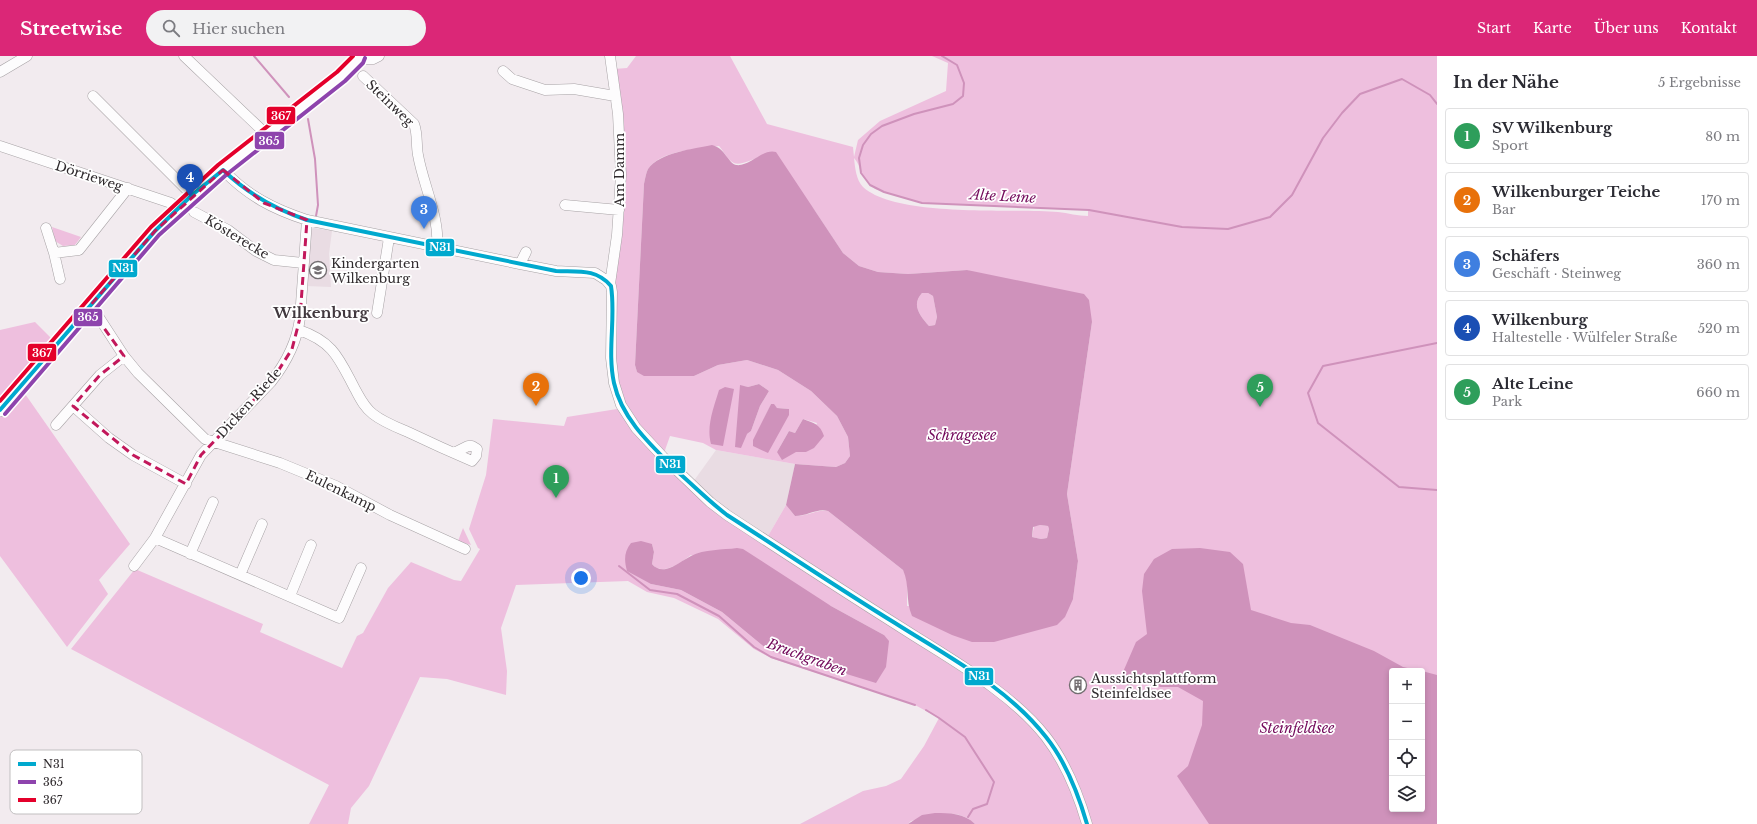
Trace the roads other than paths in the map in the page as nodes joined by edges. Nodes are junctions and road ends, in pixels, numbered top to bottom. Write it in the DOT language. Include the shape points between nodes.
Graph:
graph roads {
  1 [pos="27,56"];
  2 [pos="184,56"];
  3 [pos="379,56"];
  4 [pos="610,56"];
  5 [pos="359,57"];
  6 [pos="503,71"];
  7 [pos="0,72"];
  8 [pos="362,76"];
  9 [pos="93,96"];
  10 [pos="615,96"];
  11 [pos="266,135"];
  12 [pos="0,146"];
  13 [pos="223,170"];
  14 [pos="128,188"];
  15 [pos="192,195"];
  16 [pos="565,205"];
  17 [pos="178,208"];
  18 [pos="619,210"];
  19 [pos="194,212"];
  20 [pos="307,220"];
  21 [pos="46,228"];
  22 [pos="389,238"];
  23 [pos="437,248"];
  24 [pos="526,252"];
  25 [pos="54,253"];
  26 [pos="613,258"];
  27 [pos="303,263"];
  28 [pos="520,264"];
  29 [pos="595,273"];
  30 [pos="60,279"];
  31 [pos="610,284"];
  32 [pos="89,307"];
  33 [pos="376,313"];
  34 [pos="299,330"];
  35 [pos="124,356"];
  36 [pos="72,406"];
  37 [pos="0,410"];
  38 [pos="56,425"];
  39 [pos="213,442"];
  40 [pos="454,453"];
  41 [pos="186,484"];
  42 [pos="213,502"];
  43 [pos="262,524"];
  44 [pos="155,538"];
  45 [pos="312,545"];
  46 [pos="465,549"];
  47 [pos="190,554"];
  48 [pos="134,566"];
  49 [pos="361,568"];
  50 [pos="240,575"];
  51 [pos="290,596"];
  52 [pos="1087,824"];
  1 -- 7 [label="street"];
  2 -- 11 [label="street"];
  3 -- 5 [label="street" via="373,59"];
  4 -- 10 [label="street, Am Damm"];
  5 -- 11 [label="main road" via="341,76"];
  6 -- 10 [label="street" via="512,79 545,90 574,89"];
  8 -- 23 [label="street, Steinweg" via="414,124 417,154 438,234"];
  9 -- 15 [label="street"];
  10 -- 18 [label="street, Am Damm" via="622,175"];
  11 -- 13 [label="main road"];
  12 -- 14 [label="street, Dörrieweg"];
  13 -- 15 [label="main road"];
  13 -- 20 [label="street" via="264,203"];
  14 -- 17 [label="street, Dörrieweg" via="171,203"];
  14 -- 25 [label="street" via="80,250"];
  15 -- 17 [label="main road"];
  16 -- 18 [label="street"];
  17 -- 32 [label="main road"];
  18 -- 26 [label="street, Am Damm"];
  19 -- 27 [label="street, Kösterecke" via="228,230 256,251 274,260"];
  20 -- 22 [label="street"];
  20 -- 27 [label="street, Dicken Riede"];
  21 -- 25 [label="street"];
  22 -- 23 [label="street"];
  22 -- 33 [label="street"];
  23 -- 28 [label="street"];
  24 -- 28 [label="street"];
  25 -- 30 [label="street"];
  26 -- 29 [label="street" via="608,266"];
  26 -- 31 [label="street, Am Damm"];
  27 -- 34 [label="street, Dicken Riede"];
  28 -- 29 [label="street" via="556,271"];
  29 -- 31 [label="street"];
  31 -- 52 [label="street, Am Damm" via="612,371 621,405 636,428 684,478 727,515 950,659 1017,707 1046,737 1061,759 1074,785"];
  32 -- 35 [label="street, Eulenkamp"];
  32 -- 37 [label="main road"];
  34 -- 39 [label="street, Dicken Riede" via="281,370"];
  34 -- 40 [label="street" via="318,337 328,345 337,356 363,404 382,421"];
  35 -- 36 [label="street" via="100,375"];
  35 -- 39 [label="street, Eulenkamp" via="205,439"];
  36 -- 38 [label="street"];
  36 -- 41 [label="street" via="133,455"];
  39 -- 41 [label="street, Dicken Riede" via="201,455"];
  39 -- 46 [label="street, Eulenkamp" via="280,463 336,486 390,515"];
  41 -- 44 [label="street, Dicken Riede"];
  42 -- 47 [label="street"];
  43 -- 50 [label="street"];
  44 -- 47 [label="street"];
  44 -- 48 [label="street, Dicken Riede"];
  45 -- 51 [label="street"];
  47 -- 50 [label="street"];
  49 -- 51 [label="street" via="339,618"];
  50 -- 51 [label="street"];
}
